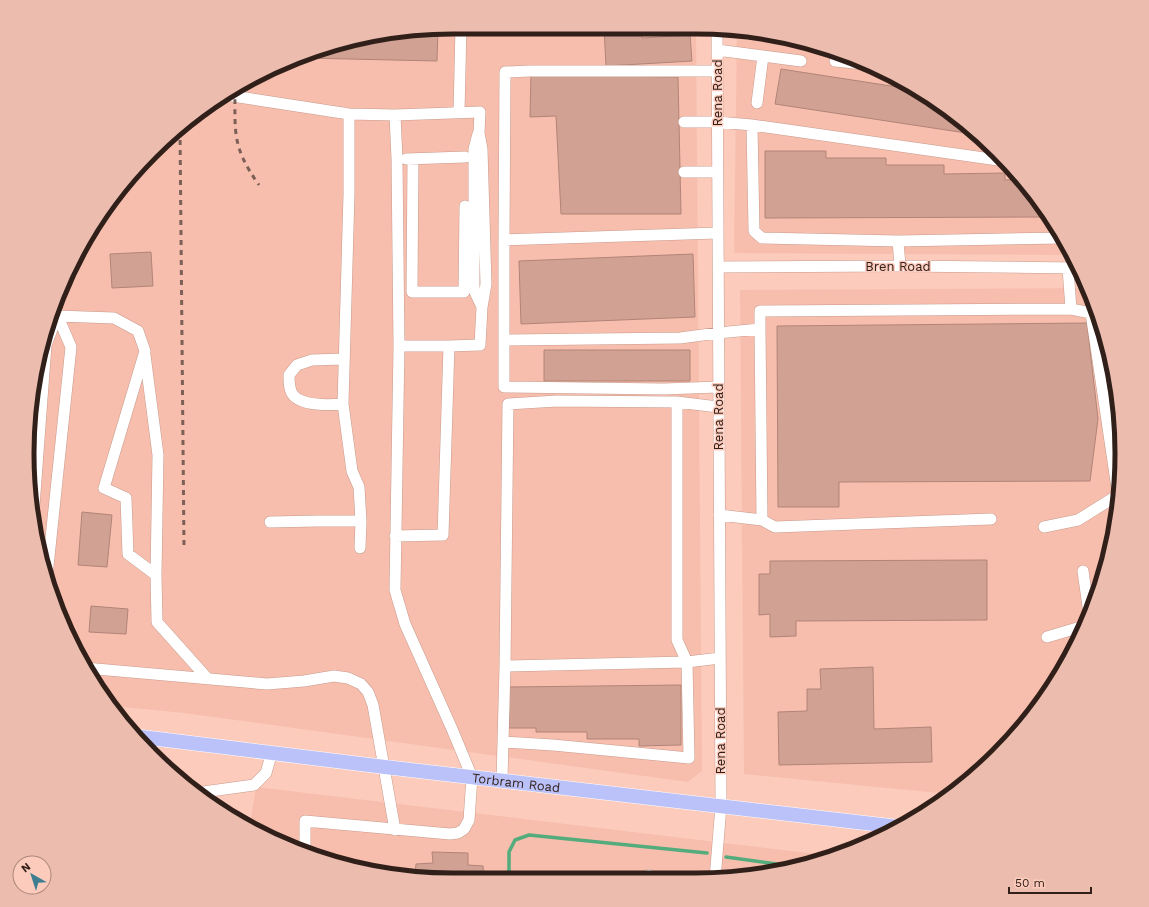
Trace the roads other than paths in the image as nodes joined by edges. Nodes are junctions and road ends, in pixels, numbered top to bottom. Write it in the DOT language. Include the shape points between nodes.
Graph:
graph roads {
  1 [pos="461,34"];
  2 [pos="717,35"];
  3 [pos="717,50"];
  4 [pos="763,56"];
  5 [pos="801,61"];
  6 [pos="835,61"];
  7 [pos="846,62"];
  8 [pos="717,71"];
  9 [pos="233,97"];
  10 [pos="757,104"];
  11 [pos="459,112"];
  12 [pos="349,114"];
  13 [pos="395,114"];
  14 [pos="684,122"];
  15 [pos="717,122"];
  16 [pos="752,125"];
  17 [pos="465,156"];
  18 [pos="397,159"];
  19 [pos="413,159"];
  20 [pos="994,159"];
  21 [pos="684,172"];
  22 [pos="717,172"];
  23 [pos="465,206"];
  24 [pos="718,233"];
  25 [pos="1055,238"];
  26 [pos="504,240"];
  27 [pos="898,241"];
  28 [pos="718,266"];
  29 [pos="900,266"];
  30 [pos="1071,267"];
  31 [pos="1074,272"];
  32 [pos="1071,309"];
  33 [pos="58,313"];
  34 [pos="57,316"];
  35 [pos="760,330"];
  36 [pos="718,333"];
  37 [pos="504,340"];
  38 [pos="399,346"];
  39 [pos="449,346"];
  40 [pos="145,351"];
  41 [pos="45,359"];
  42 [pos="344,359"];
  43 [pos="718,387"];
  44 [pos="677,402"];
  45 [pos="343,404"];
  46 [pos="718,407"];
  47 [pos="1114,470"];
  48 [pos="36,486"];
  49 [pos="1112,498"];
  50 [pos="719,515"];
  51 [pos="991,518"];
  52 [pos="762,520"];
  53 [pos="361,521"];
  54 [pos="270,522"];
  55 [pos="1044,527"];
  56 [pos="395,536"];
  57 [pos="360,548"];
  58 [pos="48,563"];
  59 [pos="1083,570"];
  60 [pos="156,575"];
  61 [pos="1087,602"];
  62 [pos="1077,628"];
  63 [pos="1046,637"];
  64 [pos="720,658"];
  65 [pos="687,662"];
  66 [pos="506,666"];
  67 [pos="94,669"];
  68 [pos="207,678"];
  69 [pos="145,737"];
  70 [pos="503,742"];
  71 [pos="272,752"];
  72 [pos="385,768"];
  73 [pos="472,777"];
  74 [pos="502,780"];
  75 [pos="206,792"];
  76 [pos="721,806"];
  77 [pos="889,826"];
  78 [pos="394,830"];
  79 [pos="305,846"];
  80 [pos="716,872"];
  1 -- 11 [label="street"];
  2 -- 3 [label="street, Rena Road"];
  3 -- 4 [label="street"];
  3 -- 8 [label="street, Rena Road"];
  4 -- 5 [label="street"];
  4 -- 10 [label="street"];
  6 -- 7 [label="street"];
  8 -- 15 [label="street, Rena Road"];
  8 -- 26 [label="street" via="505,72"];
  9 -- 12 [label="street"];
  11 -- 13 [label="street"];
  11 -- 39 [label="street" via="480,112 486,284 480,345"];
  12 -- 13 [label="street"];
  12 -- 42 [label="street"];
  13 -- 18 [label="street"];
  14 -- 15 [label="street"];
  15 -- 16 [label="street"];
  15 -- 22 [label="street, Rena Road"];
  16 -- 20 [label="street"];
  16 -- 27 [label="street" via="754,231 762,238"];
  17 -- 19 [label="street"];
  18 -- 19 [label="street"];
  18 -- 38 [label="street"];
  19 -- 23 [label="street" via="412,292 464,292"];
  21 -- 22 [label="street"];
  22 -- 24 [label="street, Rena Road"];
  24 -- 26 [label="street"];
  24 -- 28 [label="street, Rena Road"];
  25 -- 27 [label="street"];
  26 -- 37 [label="street"];
  27 -- 29 [label="street"];
  28 -- 29 [label="street, Bren Road"];
  28 -- 36 [label="street, Rena Road"];
  29 -- 30 [label="street, Bren Road"];
  31 -- 32 [label="street"];
  32 -- 35 [label="street" via="760,310"];
  32 -- 47 [label="street" via="1091,314"];
  33 -- 40 [label="street" via="114,318 138,331"];
  34 -- 58 [label="street" via="70,347"];
  35 -- 36 [label="street"];
  35 -- 52 [label="street"];
  36 -- 37 [label="street" via="680,338"];
  36 -- 43 [label="street, Rena Road"];
  37 -- 43 [label="street" via="504,387"];
  38 -- 39 [label="street"];
  38 -- 56 [label="street"];
  39 -- 56 [label="street" via="443,535"];
  40 -- 60 [label="street" via="158,455"];
  40 -- 60 [label="street" via="104,488 126,498 128,554"];
  41 -- 48 [label="street"];
  42 -- 45 [label="street"];
  42 -- 45 [label="street" via="307,361 297,364 289,375 294,396 306,402"];
  43 -- 46 [label="street, Rena Road"];
  44 -- 46 [label="street"];
  44 -- 65 [label="street" via="677,640"];
  44 -- 66 [label="street" via="557,401 508,404"];
  45 -- 53 [label="street" via="352,471 359,488"];
  46 -- 50 [label="street, Rena Road"];
  49 -- 55 [label="street" via="1078,520"];
  50 -- 52 [label="street"];
  50 -- 64 [label="street, Rena Road"];
  51 -- 52 [label="street" via="775,527"];
  53 -- 54 [label="street"];
  53 -- 57 [label="street"];
  56 -- 73 [label="street" via="395,590 400,609"];
  59 -- 61 [label="street"];
  60 -- 68 [label="street" via="157,622"];
  62 -- 63 [label="street"];
  64 -- 65 [label="street"];
  64 -- 76 [label="street, Rena Road"];
  65 -- 66 [label="street"];
  65 -- 70 [label="street" via="689,758"];
  66 -- 70 [label="street"];
  67 -- 68 [label="street"];
  68 -- 72 [label="street" via="267,684 334,676 348,678 361,684 373,704"];
  69 -- 71 [label="main road, Torbram Road"];
  70 -- 74 [label="street"];
  71 -- 72 [label="main road, Torbram Road"];
  71 -- 75 [label="street" via="266,773 254,785"];
  72 -- 73 [label="main road, Torbram Road"];
  72 -- 78 [label="street"];
  73 -- 74 [label="main road, Torbram Road"];
  73 -- 78 [label="street" via="469,820 464,829 450,834"];
  74 -- 76 [label="main road, Torbram Road"];
  76 -- 77 [label="main road, Torbram Road"];
  76 -- 80 [label="street, Rena Road"];
  78 -- 79 [label="street" via="306,820"];
}
